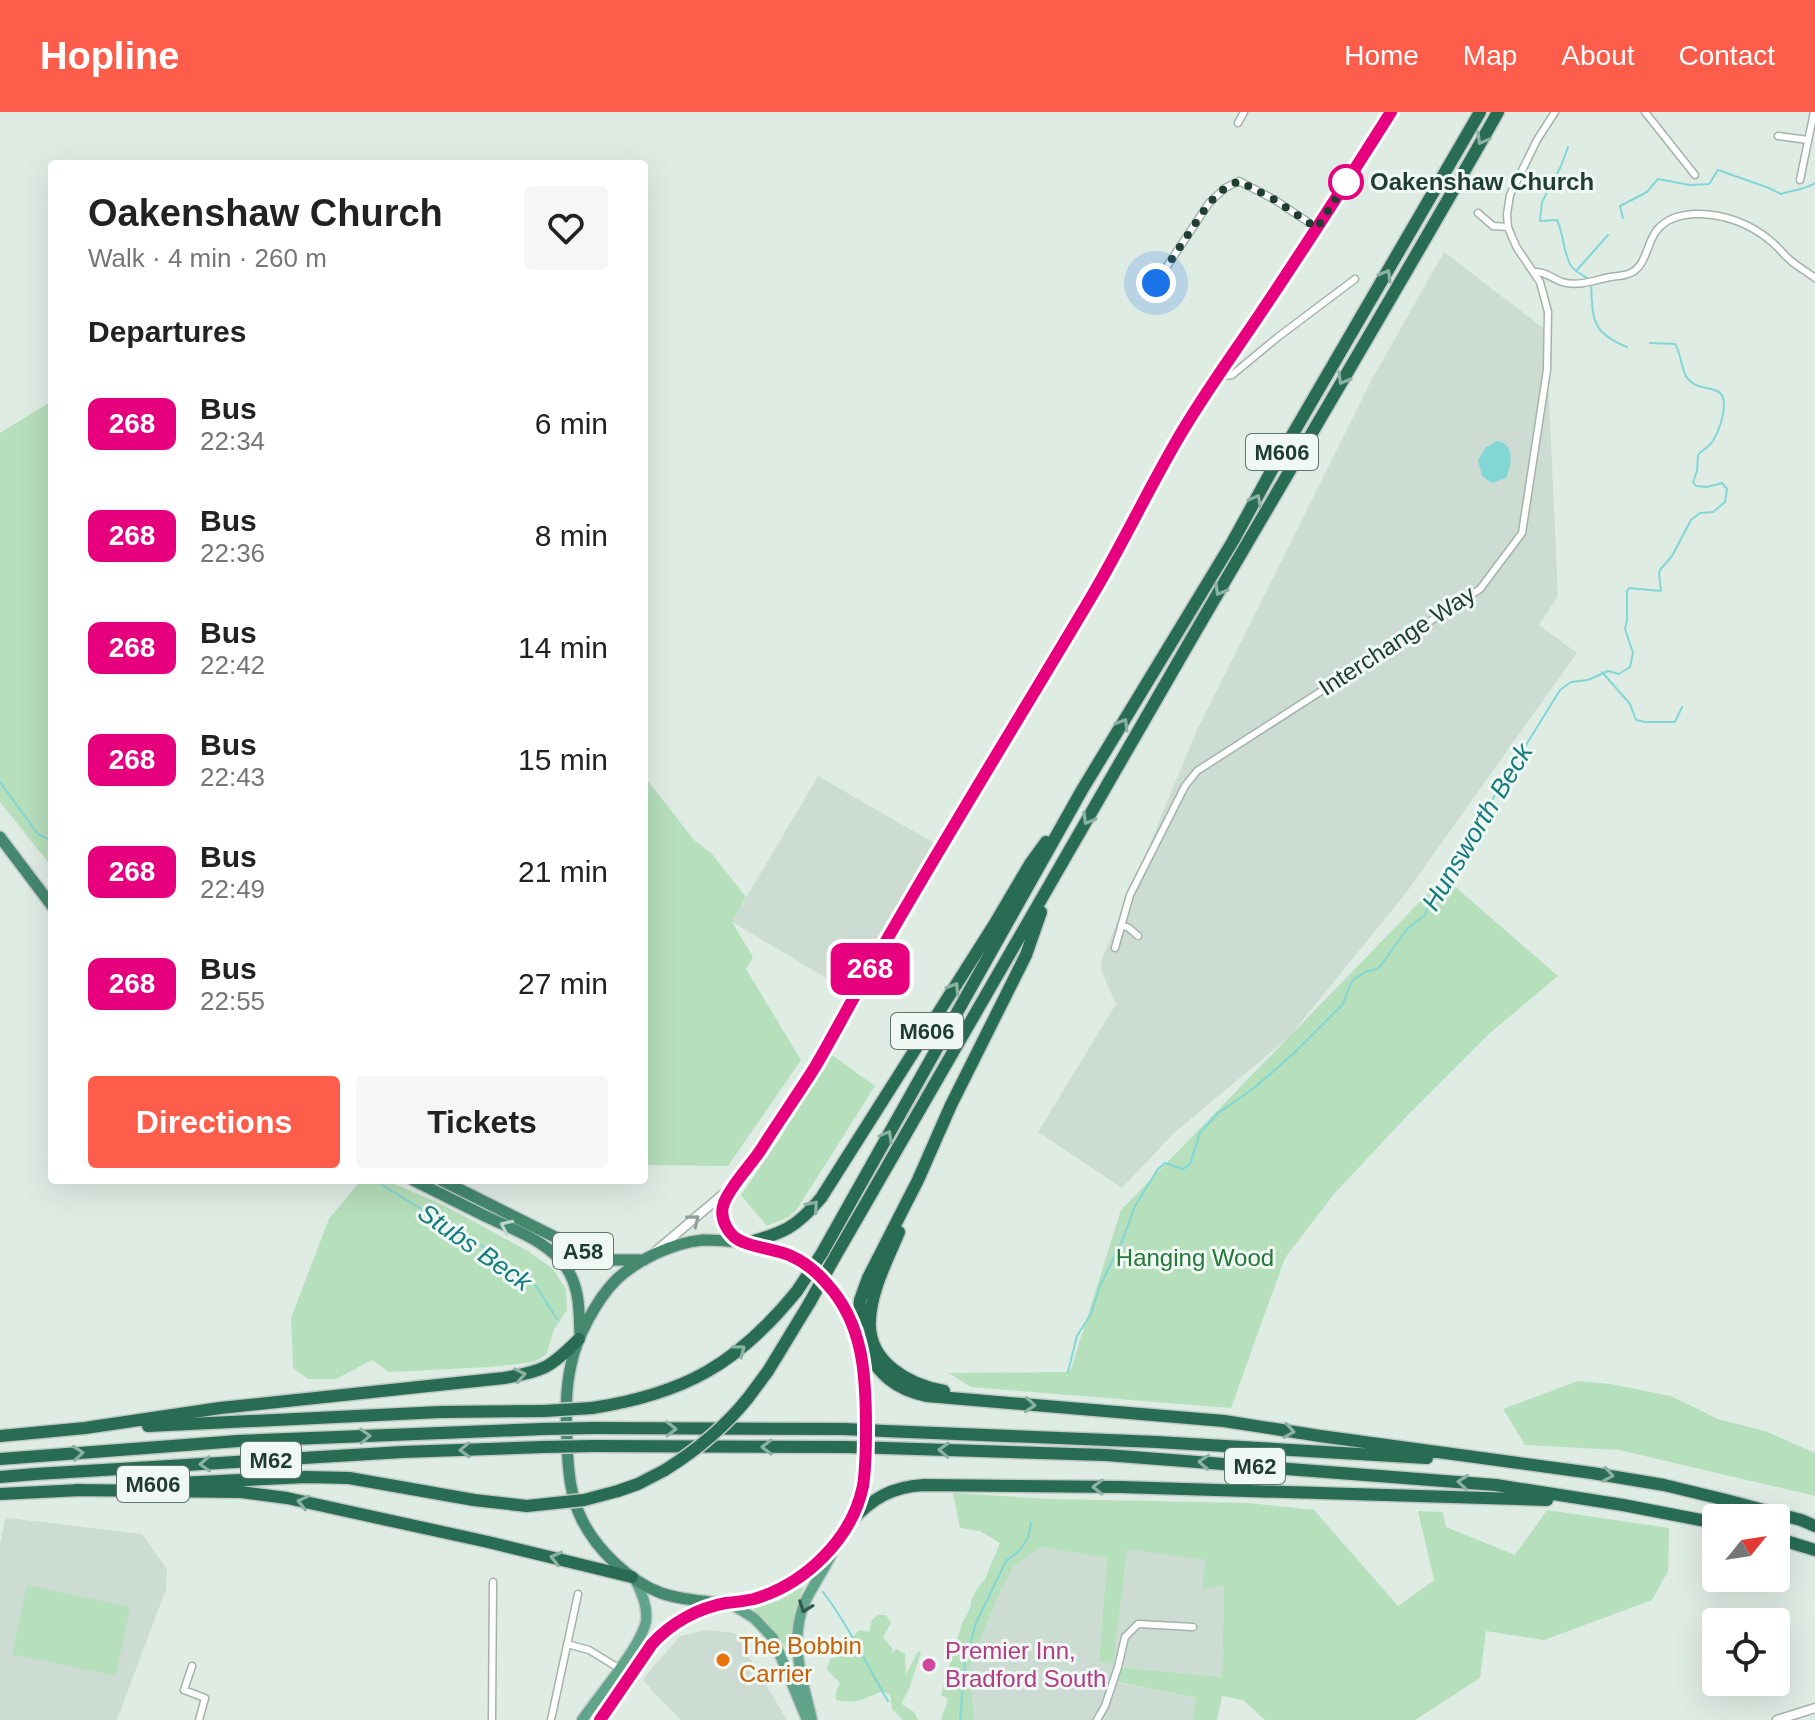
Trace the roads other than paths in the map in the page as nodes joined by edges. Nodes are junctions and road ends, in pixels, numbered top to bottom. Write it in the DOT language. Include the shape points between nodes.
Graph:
graph roads {
  1 [pos="1244,112"];
  2 [pos="1391,112"];
  3 [pos="1480,112"];
  4 [pos="1498,112"];
  5 [pos="1555,112"];
  6 [pos="1645,112"];
  7 [pos="1814,112"];
  8 [pos="1238,123"];
  9 [pos="1778,136"];
  10 [pos="1808,140"];
  11 [pos="1695,175"];
  12 [pos="1800,180"];
  13 [pos="1478,213"];
  14 [pos="1508,227"];
  15 [pos="1317,228"];
  16 [pos="1534,272"];
  17 [pos="1815,278"];
  18 [pos="1355,279"];
  19 [pos="1156,283"];
  20 [pos="1218,377"];
  21 [pos="1082,790"];
  22 [pos="0,837"];
  23 [pos="1053,880"];
  24 [pos="48,901"];
  25 [pos="1121,925"];
  26 [pos="1138,936"];
  27 [pos="1115,948"];
  28 [pos="918,1180"];
  29 [pos="738,1182"];
  30 [pos="421,1184"];
  31 [pos="449,1184"];
  32 [pos="743,1242"];
  33 [pos="647,1258"];
  34 [pos="579,1338"];
  35 [pos="858,1341"];
  36 [pos="991,1401"];
  37 [pos="85,1428"];
  38 [pos="0,1436"];
  39 [pos="0,1459"];
  40 [pos="1531,1464"];
  41 [pos="0,1477"];
  42 [pos="75,1490"];
  43 [pos="0,1494"];
  44 [pos="1623,1505"];
  45 [pos="1702,1520"];
  46 [pos="850,1522"];
  47 [pos="1815,1526"];
  48 [pos="839,1537"];
  49 [pos="1790,1542"];
  50 [pos="1815,1550"];
  51 [pos="633,1578"];
  52 [pos="493,1582"];
  53 [pos="578,1594"];
  54 [pos="727,1603"];
  55 [pos="1193,1627"];
  56 [pos="567,1644"];
  57 [pos="192,1666"];
  58 [pos="619,1668"];
  59 [pos="630,1675"];
  60 [pos="1815,1708"];
  61 [pos="199,1720"];
  62 [pos="492,1720"];
  63 [pos="551,1720"];
  64 [pos="582,1720"];
  65 [pos="600,1720"];
  66 [pos="809,1720"];
  67 [pos="1097,1720"];
  68 [pos="1777,1720"];
  1 -- 8 [label="street"];
  2 -- 15 [label="street"];
  21 -- 3 [label="highway, M606, one-way" via="1233,541"];
  4 -- 23 [label="highway, M606, one-way"];
  5 -- 14 [label="street" via="1510,195"];
  6 -- 11 [label="street"];
  7 -- 10 [label="street"];
  9 -- 10 [label="street"];
  10 -- 12 [label="street"];
  13 -- 14 [label="street" via="1493,226"];
  14 -- 16 [label="street, Interchange Way"];
  15 -- 19 [label="street" via="1239,181 1209,203"];
  15 -- 20 [label="street"];
  16 -- 17 [label="street" via="1571,284 1627,275 1645,257 1659,227 1681,215 1703,214 1754,228"];
  16 -- 25 [label="street, Interchange Way" via="1545,294 1548,348 1519,538 1480,589 1197,771 1130,895"];
  18 -- 20 [label="street" via="1232,375"];
  20 -- 29 [label="street" via="816,1064"];
  32 -- 21 [label="highway, M606, one-way" via="790,1229 821,1198"];
  37 -- 21 [label="highway, M606, one-way, bridge" via="592,1408 666,1391 708,1372 751,1342 797,1291 822,1253"];
  22 -- 24 [label="highway"];
  23 -- 28 [label="highway, M606" via="1026,955"];
  23 -- 42 [label="highway, M606, bridge" via="768,1371 705,1444 665,1470 584,1500 527,1506 349,1478"];
  25 -- 26 [label="street"];
  25 -- 27 [label="street, Interchange Way"];
  28 -- 35 [label="highway, M606" via="864,1288"];
  28 -- 36 [label="highway" via="873,1302 872,1338 886,1363 907,1380"];
  29 -- 32 [label="street" via="722,1213 726,1226"];
  33 -- 29 [label="street, one-way"];
  34 -- 30 [label="highway, A58, one-way" via="575,1285 555,1255"];
  31 -- 33 [label="highway, A58" via="593,1256"];
  32 -- 33 [label="highway" via="694,1241"];
  32 -- 35 [label="highway" via="788,1255 816,1273 840,1300"];
  33 -- 34 [label="highway" via="616,1280"];
  37 -- 34 [label="highway, one-way" via="504,1378 549,1366"];
  34 -- 51 [label="highway" via="566,1422 570,1482 587,1529"];
  35 -- 36 [label="highway" via="880,1373 905,1390"];
  35 -- 46 [label="highway" via="866,1392 866,1457 862,1490"];
  36 -- 40 [label="highway, one-way" via="1224,1421"];
  37 -- 38 [label="highway, M606"];
  39 -- 40 [label="highway, M62, one-way, bridge" via="238,1441 593,1428 845,1429"];
  40 -- 47 [label="highway, M62, one-way" via="1664,1485"];
  44 -- 41 [label="highway, M62, one-way, bridge" via="1496,1485 1366,1474 1106,1455 845,1447 543,1447"];
  42 -- 43 [label="highway, M606"];
  51 -- 42 [label="highway, one-way" via="287,1498 241,1492"];
  44 -- 45 [label="highway, M62"];
  44 -- 46 [label="highway, one-way" via="1356,1493 924,1485 883,1494"];
  46 -- 48 [label="highway"];
  48 -- 54 [label="highway" via="782,1588"];
  48 -- 66 [label="main road, one-way" via="804,1605 797,1634"];
  49 -- 50 [label="highway"];
  51 -- 54 [label="highway" via="670,1596"];
  51 -- 58 [label="main road" via="644,1603 645,1624"];
  52 -- 62 [label="street"];
  53 -- 56 [label="street"];
  54 -- 59 [label="main road" via="676,1623 652,1644"];
  54 -- 66 [label="main road" via="754,1618 773,1638"];
  55 -- 67 [label="street" via="1138,1624 1131,1630"];
  56 -- 58 [label="street"];
  56 -- 63 [label="street"];
  57 -- 61 [label="street" via="184,1690 205,1698"];
  58 -- 59 [label="street"];
  58 -- 64 [label="main road"];
  59 -- 65 [label="main road"];
  60 -- 68 [label="street"];
}
